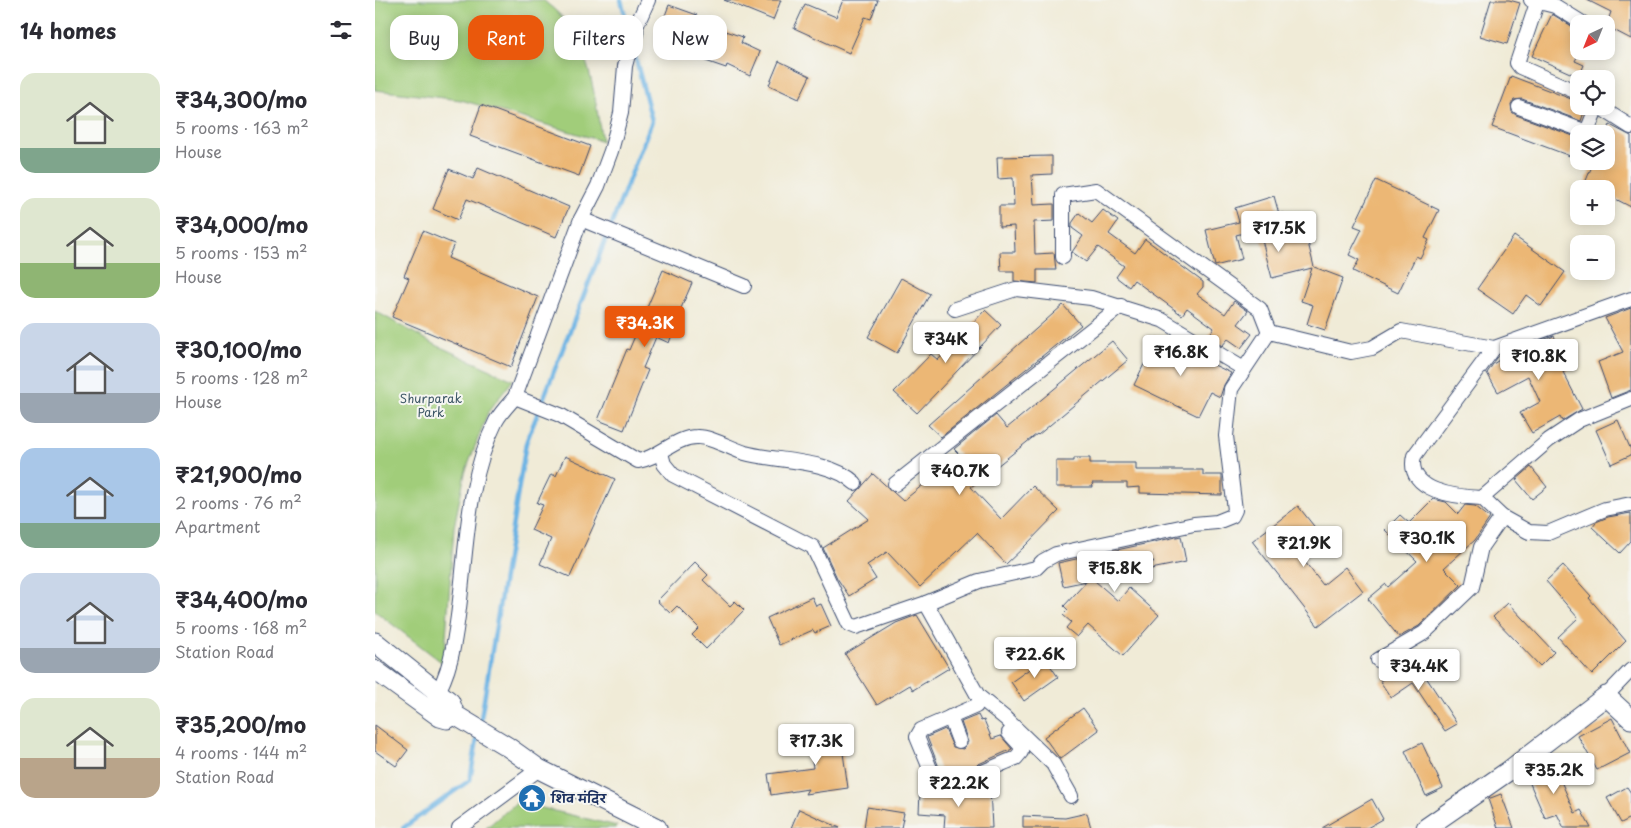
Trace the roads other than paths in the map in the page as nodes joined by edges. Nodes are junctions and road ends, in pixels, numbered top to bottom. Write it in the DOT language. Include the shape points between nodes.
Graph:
graph roads {
  1 [pos="648,0"];
  2 [pos="1534,1"];
  3 [pos="641,15"];
  4 [pos="1570,16"];
  5 [pos="627,60"];
  6 [pos="1570,89"];
  7 [pos="1519,107"];
  8 [pos="1612,115"];
  9 [pos="1570,127"];
  10 [pos="1631,127"];
  11 [pos="581,219"];
  12 [pos="1063,257"];
  13 [pos="745,286"];
  14 [pos="1631,299"];
  15 [pos="1121,306"];
  16 [pos="955,308"];
  17 [pos="1269,332"];
  18 [pos="1494,348"];
  19 [pos="1244,369"];
  20 [pos="518,398"];
  21 [pos="1631,399"];
  22 [pos="661,453"];
  23 [pos="855,483"];
  24 [pos="895,484"];
  25 [pos="1482,498"];
  26 [pos="1631,504"];
  27 [pos="1502,517"];
  28 [pos="927,603"];
  29 [pos="375,642"];
  30 [pos="1378,660"];
  31 [pos="375,670"];
  32 [pos="1631,670"];
  33 [pos="438,692"];
  34 [pos="1606,696"];
  35 [pos="977,701"];
  36 [pos="428,708"];
  37 [pos="458,717"];
  38 [pos="950,717"];
  39 [pos="1631,719"];
  40 [pos="959,741"];
  41 [pos="539,769"];
  42 [pos="1071,796"];
  43 [pos="459,828"];
  44 [pos="657,828"];
  45 [pos="1426,828"];
  1 -- 3 [label="street"];
  2 -- 4 [label="street" via="1555,6"];
  2 -- 6 [label="street" via="1517,63"];
  5 -- 11 [label="street" via="621,113 611,151 599,186"];
  7 -- 9 [label="street"];
  8 -- 10 [label="street"];
  11 -- 13 [label="street"];
  11 -- 20 [label="street"];
  12 -- 17 [label="street" via="1063,195 1096,190 1260,309"];
  14 -- 18 [label="street"];
  15 -- 16 [label="street" via="1091,298 1016,289"];
  15 -- 19 [label="street" via="1162,320"];
  15 -- 24 [label="street"];
  17 -- 18 [label="street" via="1351,352 1372,348 1401,331"];
  17 -- 19 [label="street"];
  18 -- 25 [label="street" via="1414,456 1411,467 1415,476 1431,488 1446,494"];
  19 -- 28 [label="street" via="1231,388 1226,436 1235,510 1232,516 1217,522 1194,524 1056,554 1043,560 1036,568 985,579"];
  20 -- 22 [label="street" via="560,415 638,461"];
  20 -- 33 [label="street" via="497,420 481,460 467,529 453,646 446,678"];
  21 -- 25 [label="street" via="1579,420 1549,440"];
  22 -- 23 [label="street" via="681,441 698,437 747,453 832,471 848,476"];
  22 -- 28 [label="street" via="664,464 673,475 813,547 849,624 856,627"];
  25 -- 27 [label="street"];
  26 -- 27 [label="street" via="1605,509 1548,533 1529,532"];
  27 -- 30 [label="street" via="1481,547 1472,587 1424,633"];
  28 -- 35 [label="street"];
  29 -- 33 [label="main road"];
  31 -- 36 [label="main road"];
  32 -- 34 [label="street"];
  33 -- 36 [label="street"];
  33 -- 37 [label="main road" via="450,702"];
  34 -- 39 [label="main road"];
  34 -- 45 [label="main road" via="1507,772"];
  35 -- 38 [label="street"];
  35 -- 38 [label="street" via="1015,737 1021,746 1016,758 941,785 936,783 917,737 921,730"];
  35 -- 42 [label="street" via="1005,718 1053,764"];
  36 -- 37 [label="main road" via="444,719"];
  37 -- 41 [label="main road"];
  38 -- 40 [label="street"];
  41 -- 43 [label="street"];
  41 -- 44 [label="main road"];
}
